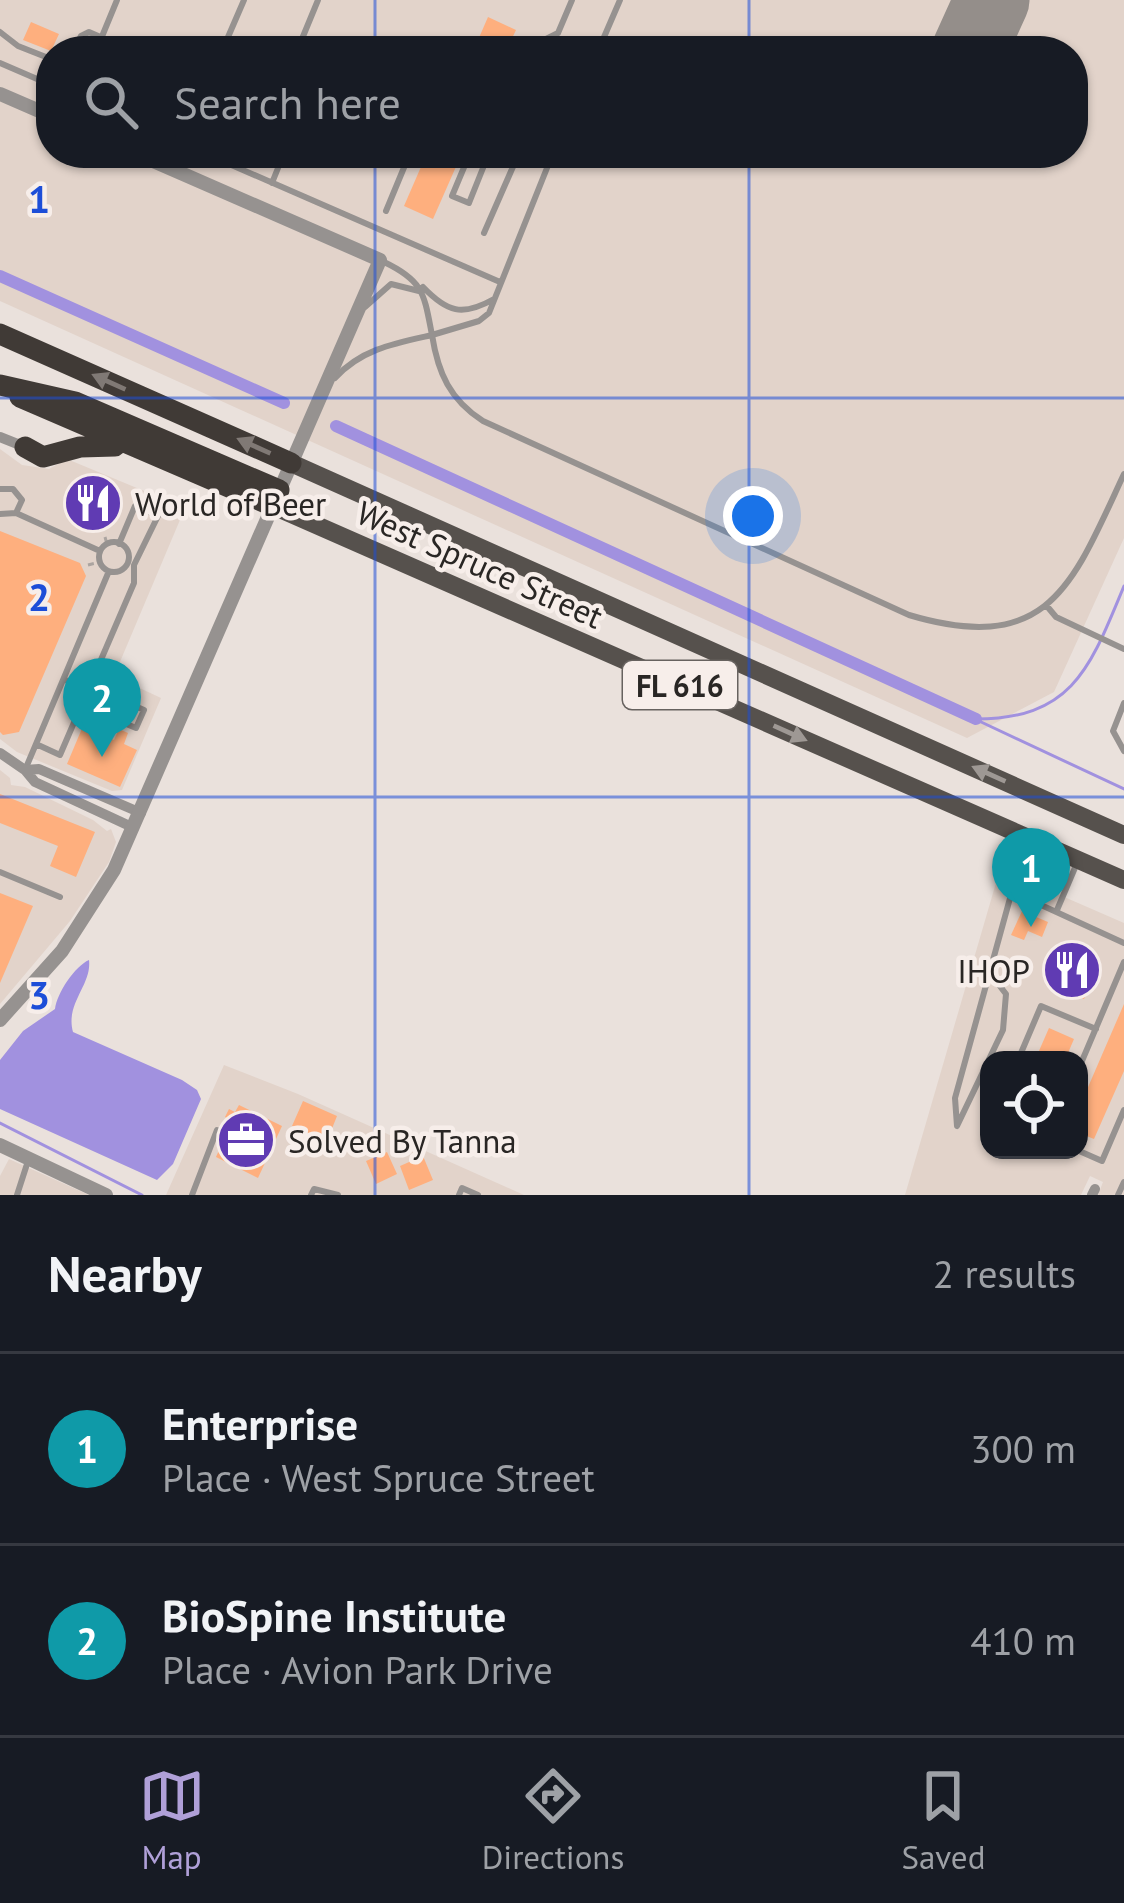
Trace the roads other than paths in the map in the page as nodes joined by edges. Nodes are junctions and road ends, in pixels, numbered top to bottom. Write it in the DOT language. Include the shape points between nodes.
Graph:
graph roads {
  1 [pos="118,0"];
  2 [pos="244,0"];
  3 [pos="318,0"];
  4 [pos="572,0"];
  5 [pos="620,0"];
  6 [pos="0,32"];
  7 [pos="102,36"];
  8 [pos="229,36"];
  9 [pos="302,36"];
  10 [pos="551,36"];
  11 [pos="604,36"];
  12 [pos="36,53"];
  13 [pos="0,63"];
  14 [pos="36,79"];
  15 [pos="0,94"];
  16 [pos="36,110"];
  17 [pos="169,168"];
  18 [pos="238,168"];
  19 [pos="278,168"];
  20 [pos="404,168"];
  21 [pos="464,168"];
  22 [pos="483,168"];
  23 [pos="512,168"];
  24 [pos="548,168"];
  25 [pos="272,183"];
  26 [pos="386,211"];
  27 [pos="484,233"];
  28 [pos="380,260"];
  29 [pos="412,277"];
  30 [pos="500,282"];
  31 [pos="497,297"];
  32 [pos="426,302"];
  33 [pos="355,319"];
  34 [pos="0,334"];
  35 [pos="432,335"];
  36 [pos="0,387"];
  37 [pos="322,392"];
  38 [pos="42,407"];
  39 [pos="0,437"];
  40 [pos="134,447"];
  41 [pos="25,448"];
  42 [pos="291,463"];
  43 [pos="1124,474"];
  44 [pos="0,489"];
  45 [pos="276,498"];
  46 [pos="16,513"];
  47 [pos="0,514"];
  48 [pos="104,544"];
  49 [pos="119,544"];
  50 [pos="130,564"];
  51 [pos="109,571"];
  52 [pos="1046,605"];
  53 [pos="1121,647"];
  54 [pos="63,680"];
  55 [pos="90,685"];
  56 [pos="1124,704"];
  57 [pos="81,705"];
  58 [pos="36,744"];
  59 [pos="1124,752"];
  60 [pos="0,753"];
  61 [pos="25,770"];
  62 [pos="138,821"];
  63 [pos="1095,822"];
  64 [pos="1013,831"];
  65 [pos="1124,835"];
  66 [pos="1079,860"];
  67 [pos="0,872"];
  68 [pos="1124,880"];
  69 [pos="1012,891"];
  70 [pos="60,897"];
  71 [pos="1057,910"];
  72 [pos="1124,943"];
  73 [pos="1124,962"];
  74 [pos="992,976"];
  75 [pos="0,1020"];
  76 [pos="1096,1029"];
  77 [pos="1022,1051"];
  78 [pos="1086,1051"];
  79 [pos="1124,1110"];
  80 [pos="217,1130"];
  81 [pos="0,1145"];
  82 [pos="1088,1155"];
  83 [pos="29,1159"];
  84 [pos="1124,1182"];
  85 [pos="15,1195"];
  86 [pos="106,1195"];
  87 [pos="192,1195"];
  88 [pos="311,1195"];
  89 [pos="338,1195"];
  90 [pos="459,1195"];
  91 [pos="478,1195"];
  92 [pos="1118,1195"];
  1 -- 7 [label="lane"];
  2 -- 8 [label="lane"];
  3 -- 9 [label="lane"];
  4 -- 10 [label="lane"];
  5 -- 11 [label="lane"];
  6 -- 12 [label="lane"];
  13 -- 14 [label="lane"];
  15 -- 16 [label="street"];
  17 -- 28 [label="street"];
  18 -- 25 [label="lane"];
  19 -- 25 [label="lane"];
  20 -- 26 [label="lane"];
  21 -- 22 [label="lane" via="452,196 469,203"];
  23 -- 27 [label="lane"];
  24 -- 30 [label="lane"];
  25 -- 30 [label="lane"];
  28 -- 29 [label="lane"];
  28 -- 33 [label="street"];
  29 -- 31 [label="lane" via="449,310 476,309"];
  29 -- 32 [label="lane"];
  30 -- 31 [label="lane"];
  31 -- 35 [label="lane" via="479,321"];
  32 -- 33 [label="lane" via="418,289 392,284"];
  32 -- 35 [label="lane"];
  33 -- 37 [label="street"];
  42 -- 34 [label="highway, FL 616, one-way"];
  35 -- 37 [label="lane" via="357,358"];
  35 -- 52 [label="lane" via="445,384 483,421 909,615 981,629"];
  36 -- 38 [label="highway, FL 616"];
  36 -- 45 [label="highway" via="75,402"];
  37 -- 42 [label="street"];
  38 -- 40 [label="highway, FL 616"];
  38 -- 41 [label="highway" via="56,430 52,442"];
  39 -- 41 [label="street"];
  40 -- 41 [label="highway" via="92,445 43,457"];
  40 -- 45 [label="highway, FL 616"];
  42 -- 45 [label="street"];
  63 -- 42 [label="main road, West Spruce Street / FL 616, one-way"];
  43 -- 52 [label="lane" via="1082,565"];
  44 -- 46 [label="lane" via="20,496"];
  45 -- 62 [label="street"];
  45 -- 64 [label="main road, West Spruce Street / FL 616, one-way"];
  46 -- 47 [label="lane"];
  46 -- 48 [label="lane"];
  48 -- 49 [label="lane"];
  48 -- 51 [label="lane" via="100,562"];
  49 -- 50 [label="lane"];
  49 -- 50 [label="lane" via="135,506 158,516"];
  50 -- 51 [label="lane"];
  50 -- 55 [label="lane" via="134,583"];
  51 -- 54 [label="lane"];
  52 -- 53 [label="lane"];
  54 -- 55 [label="lane"];
  54 -- 58 [label="lane"];
  55 -- 57 [label="lane"];
  55 -- 57 [label="lane" via="144,710 136,728"];
  56 -- 59 [label="lane" via="1113,730"];
  57 -- 58 [label="lane" via="60,754"];
  58 -- 61 [label="lane"];
  60 -- 61 [label="street"];
  61 -- 62 [label="street"];
  62 -- 75 [label="street" via="62,950"];
  63 -- 65 [label="main road, West Spruce Street / FL 616"];
  63 -- 66 [label="main road"];
  64 -- 66 [label="main road, West Spruce Street / FL 616"];
  64 -- 69 [label="lane" via="1002,887"];
  66 -- 68 [label="main road, West Spruce Street / FL 616"];
  66 -- 71 [label="lane"];
  67 -- 70 [label="lane"];
  69 -- 71 [label="lane"];
  69 -- 74 [label="lane"];
  71 -- 72 [label="lane"];
  73 -- 76 [label="lane"];
  74 -- 74 [label="lane" via="955,1098 957,1126 1003,1030 1006,994"];
  76 -- 77 [label="lane" via="1042,1006"];
  76 -- 78 [label="lane"];
  79 -- 82 [label="lane" via="1102,1161"];
  80 -- 87 [label="lane"];
  81 -- 83 [label="street"];
  83 -- 85 [label="lane"];
  83 -- 86 [label="street"];
  84 -- 92 [label="lane"];
  88 -- 89 [label="lane"];
  90 -- 91 [label="lane" via="462,1188"];
}
